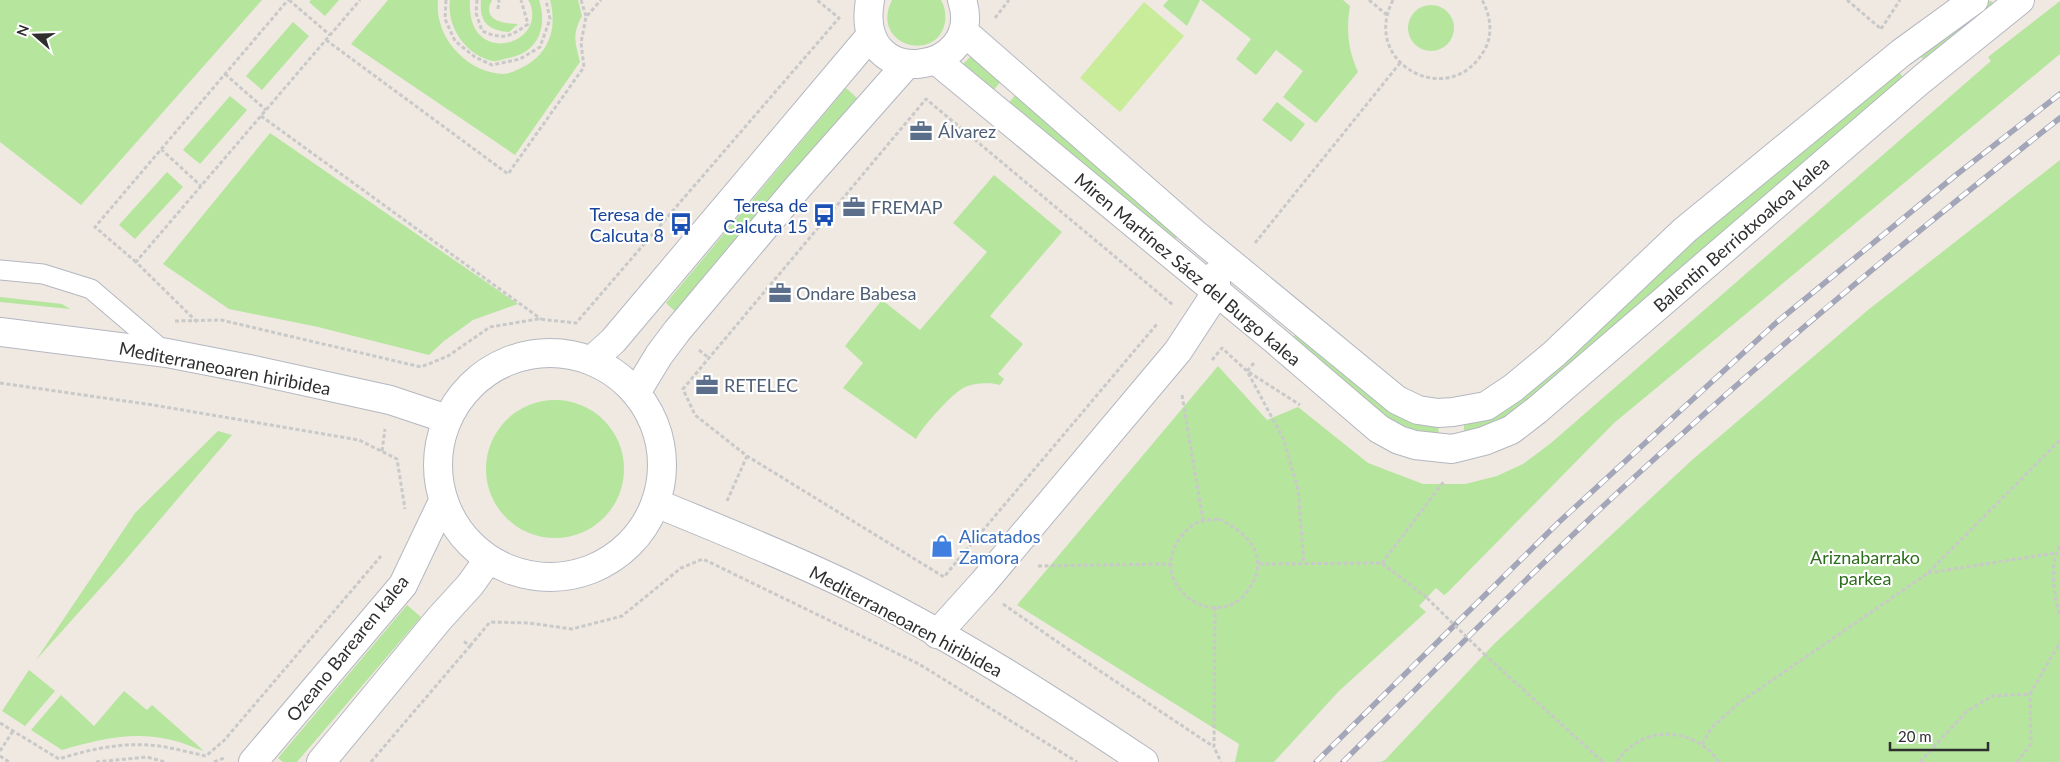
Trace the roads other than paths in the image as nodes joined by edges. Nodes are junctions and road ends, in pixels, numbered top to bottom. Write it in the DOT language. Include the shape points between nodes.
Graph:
graph roads {
  1 [pos="870,0"];
  2 [pos="1936,0"];
  3 [pos="1974,0"];
  4 [pos="2020,0"];
  5 [pos="963,1"];
  6 [pos="1934,28"];
  7 [pos="963,31"];
  8 [pos="871,35"];
  9 [pos="937,61"];
  10 [pos="906,65"];
  11 [pos="1216,251"];
  12 [pos="0,270"];
  13 [pos="1216,293"];
  14 [pos="0,332"];
  15 [pos="167,353"];
  16 [pos="592,360"];
  17 [pos="636,393"];
  18 [pos="1453,412"];
  19 [pos="447,419"];
  20 [pos="1452,449"];
  21 [pos="443,501"];
  22 [pos="656,503"];
  23 [pos="488,560"];
  24 [pos="937,634"];
  25 [pos="255,760"];
  26 [pos="321,762"];
  27 [pos="1144,762"];
  1 -- 8 [label="street" via="867,17"];
  2 -- 6 [label="street"];
  3 -- 6 [label="street, Balentin Berriotxoakoa kalea"];
  4 -- 20 [label="street, Balentin Berriotxoakoa kalea" via="1922,79 1537,410 1511,430"];
  5 -- 7 [label="street"];
  6 -- 18 [label="street, Balentin Berriotxoakoa kalea" via="1685,230 1554,354 1513,388 1486,406"];
  7 -- 9 [label="street" via="957,43"];
  7 -- 11 [label="street, Miren Martínez Sáez del Burgo kalea"];
  8 -- 10 [label="street" via="879,49"];
  8 -- 16 [label="street" via="619,333"];
  9 -- 10 [label="street"];
  9 -- 13 [label="street, Miren Martínez Sáez del Burgo kalea"];
  10 -- 17 [label="street" via="677,331"];
  11 -- 13 [label="street"];
  11 -- 18 [label="street, Miren Martínez Sáez del Burgo kalea" via="1397,400 1418,410"];
  12 -- 15 [label="lane" via="43,274 91,289"];
  13 -- 20 [label="street, Miren Martínez Sáez del Burgo kalea" via="1379,429 1416,445"];
  13 -- 24 [label="street" via="1178,351"];
  14 -- 15 [label="street, Mediterraneoaren hiribidea"];
  15 -- 19 [label="street, Mediterraneoaren hiribidea" via="390,400"];
  16 -- 17 [label="street" via="623,380"];
  16 -- 19 [label="street" via="558,353 524,356 493,369 466,390"];
  17 -- 22 [label="street" via="652,418 661,445 662,474"];
  19 -- 21 [label="street" via="439,446 438,474"];
  21 -- 23 [label="street" via="461,534"];
  21 -- 25 [label="street, Ozeano Barearen kalea" via="403,585"];
  22 -- 23 [label="street" via="640,533 616,557 586,572 552,578 519,574"];
  22 -- 24 [label="street, Mediterraneoaren hiribidea" via="851,587"];
  23 -- 26 [label="street"];
  24 -- 27 [label="street, Mediterraneoaren hiribidea" via="1059,705"];
}
